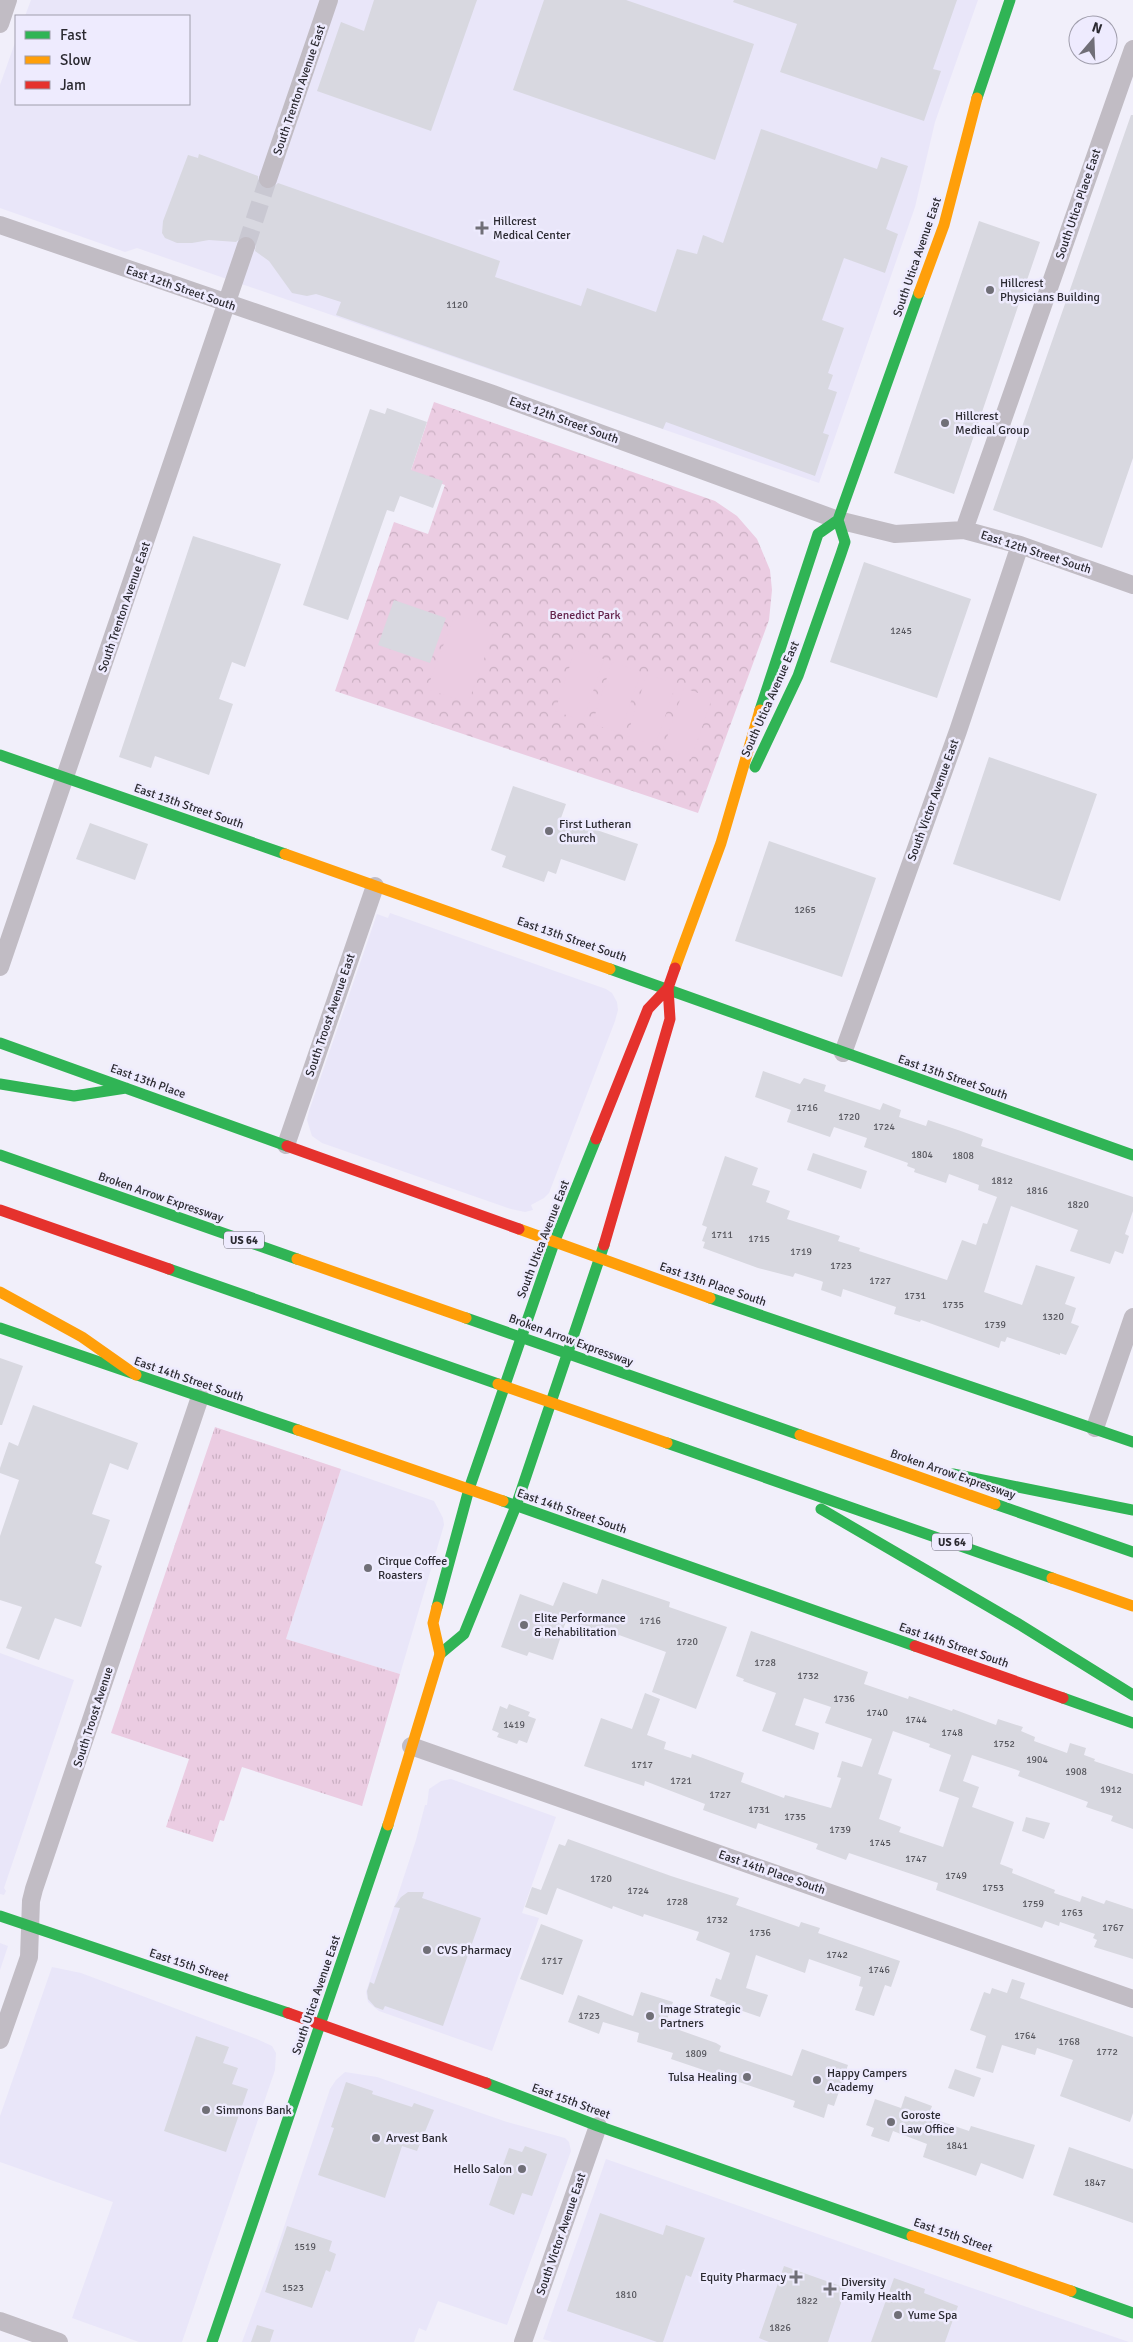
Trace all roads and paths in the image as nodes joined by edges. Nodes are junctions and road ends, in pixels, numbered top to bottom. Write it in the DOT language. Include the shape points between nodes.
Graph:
graph roads {
  1 [pos="8,0"];
  2 [pos="329,0"];
  3 [pos="1010,0"];
  4 [pos="0,24"];
  5 [pos="1133,49"];
  6 [pos="268,179"];
  7 [pos="0,225"];
  8 [pos="246,246"];
  9 [pos="226,304"];
  10 [pos="838,520"];
  11 [pos="964,530"];
  12 [pos="1020,545"];
  13 [pos="1133,585"];
  14 [pos="0,755"];
  15 [pos="65,778"];
  16 [pos="726,830"];
  17 [pos="375,886"];
  18 [pos="0,967"];
  19 [pos="668,988"];
  20 [pos="0,1043"];
  21 [pos="843,1053"];
  22 [pos="0,1084"];
  23 [pos="126,1088"];
  24 [pos="286,1145"];
  25 [pos="0,1155"];
  26 [pos="1133,1155"];
  27 [pos="0,1210"];
  28 [pos="554,1243"];
  29 [pos="600,1259"];
  30 [pos="0,1292"];
  31 [pos="1133,1317"];
  32 [pos="0,1328"];
  33 [pos="136,1375"];
  34 [pos="200,1397"];
  35 [pos="1095,1428"];
  36 [pos="1133,1442"];
  37 [pos="861,1456"];
  38 [pos="770,1479"];
  39 [pos="469,1489"];
  40 [pos="516,1506"];
  41 [pos="1133,1510"];
  42 [pos="1133,1552"];
  43 [pos="1133,1606"];
  44 [pos="440,1654"];
  45 [pos="1133,1695"];
  46 [pos="1133,1723"];
  47 [pos="411,1746"];
  48 [pos="0,1916"];
  49 [pos="29,1926"];
  50 [pos="1133,1999"];
  51 [pos="320,2025"];
  52 [pos="0,2040"];
  53 [pos="598,2126"];
  54 [pos="1133,2313"];
  55 [pos="0,2321"];
  56 [pos="59,2342"];
  57 [pos="212,2342"];
  58 [pos="523,2342"];
  1 -- 4 [label="street"];
  2 -- 6 [label="street, South Trenton Avenue East"];
  3 -- 10 [label="main road, South Utica Avenue East" via="971,116 944,225"];
  5 -- 11 [label="street, South Utica Place East"];
  7 -- 9 [label="street, East 12th Street South"];
  8 -- 9 [label="street, South Trenton Avenue East"];
  9 -- 10 [label="street, East 12th Street South" via="508,400"];
  9 -- 15 [label="street, South Trenton Avenue East"];
  10 -- 11 [label="street, East 12th Street South" via="895,534"];
  10 -- 16 [label="main road, South Utica Avenue East" via="818,534 772,667"];
  10 -- 16 [label="main road, South Utica Avenue East" via="845,542 798,676"];
  11 -- 12 [label="street, East 12th Street South"];
  12 -- 13 [label="street, East 12th Street South"];
  12 -- 21 [label="street, South Victor Avenue East" via="958,731"];
  14 -- 15 [label="main road, East 13th Street South"];
  15 -- 17 [label="main road, East 13th Street South"];
  15 -- 18 [label="street, South Trenton Avenue East"];
  16 -- 19 [label="main road, South Utica Avenue East"];
  17 -- 19 [label="main road, East 13th Street South"];
  17 -- 24 [label="street, South Troost Avenue East"];
  19 -- 21 [label="main road, East 13th Street South"];
  19 -- 28 [label="main road, South Utica Avenue East" via="648,1009"];
  19 -- 29 [label="main road, South Utica Avenue East" via="670,1019"];
  20 -- 23 [label="main road, East 13th Place"];
  21 -- 26 [label="main road, East 13th Street South"];
  22 -- 23 [label="main road" via="74,1096"];
  23 -- 24 [label="main road, East 13th Place"];
  24 -- 28 [label="main road, East 13th Place South"];
  25 -- 37 [label="main road, Broken Arrow Expressway / US 64"];
  27 -- 38 [label="main road, US 64"];
  28 -- 29 [label="main road, East 13th Place South"];
  28 -- 39 [label="main road, South Utica Avenue East"];
  29 -- 35 [label="main road, East 13th Place South"];
  29 -- 40 [label="main road, South Utica Avenue East"];
  30 -- 33 [label="main road" via="82,1337"];
  31 -- 35 [label="street"];
  32 -- 33 [label="main road, East 14th Street South"];
  33 -- 34 [label="main road, East 14th Street South"];
  34 -- 39 [label="main road, East 14th Street South"];
  34 -- 49 [label="street, South Troost Avenue" via="34,1889"];
  35 -- 36 [label="main road, East 13th Place South"];
  37 -- 41 [label="main road"];
  37 -- 42 [label="main road, Broken Arrow Expressway / US 64"];
  38 -- 43 [label="main road, US 64"];
  38 -- 45 [label="main road" via="1057,1646"];
  39 -- 40 [label="main road, East 14th Street South"];
  39 -- 44 [label="main road, South Utica Avenue East" via="433,1623"];
  40 -- 44 [label="main road, South Utica Avenue East" via="464,1634"];
  40 -- 46 [label="main road, East 14th Street South"];
  44 -- 47 [label="main road, South Utica Avenue East"];
  47 -- 50 [label="street, East 14th Place South"];
  47 -- 51 [label="main road, South Utica Avenue East" via="382,1844"];
  48 -- 49 [label="main road, East 15th Street"];
  49 -- 51 [label="main road, East 15th Street"];
  49 -- 52 [label="street, South Troost Avenue" via="29,1957"];
  51 -- 53 [label="main road, East 15th Street"];
  51 -- 57 [label="main road, South Utica Avenue East"];
  53 -- 54 [label="main road, East 15th Street"];
  53 -- 58 [label="street, South Victor Avenue East"];
  55 -- 56 [label="street"];
}
